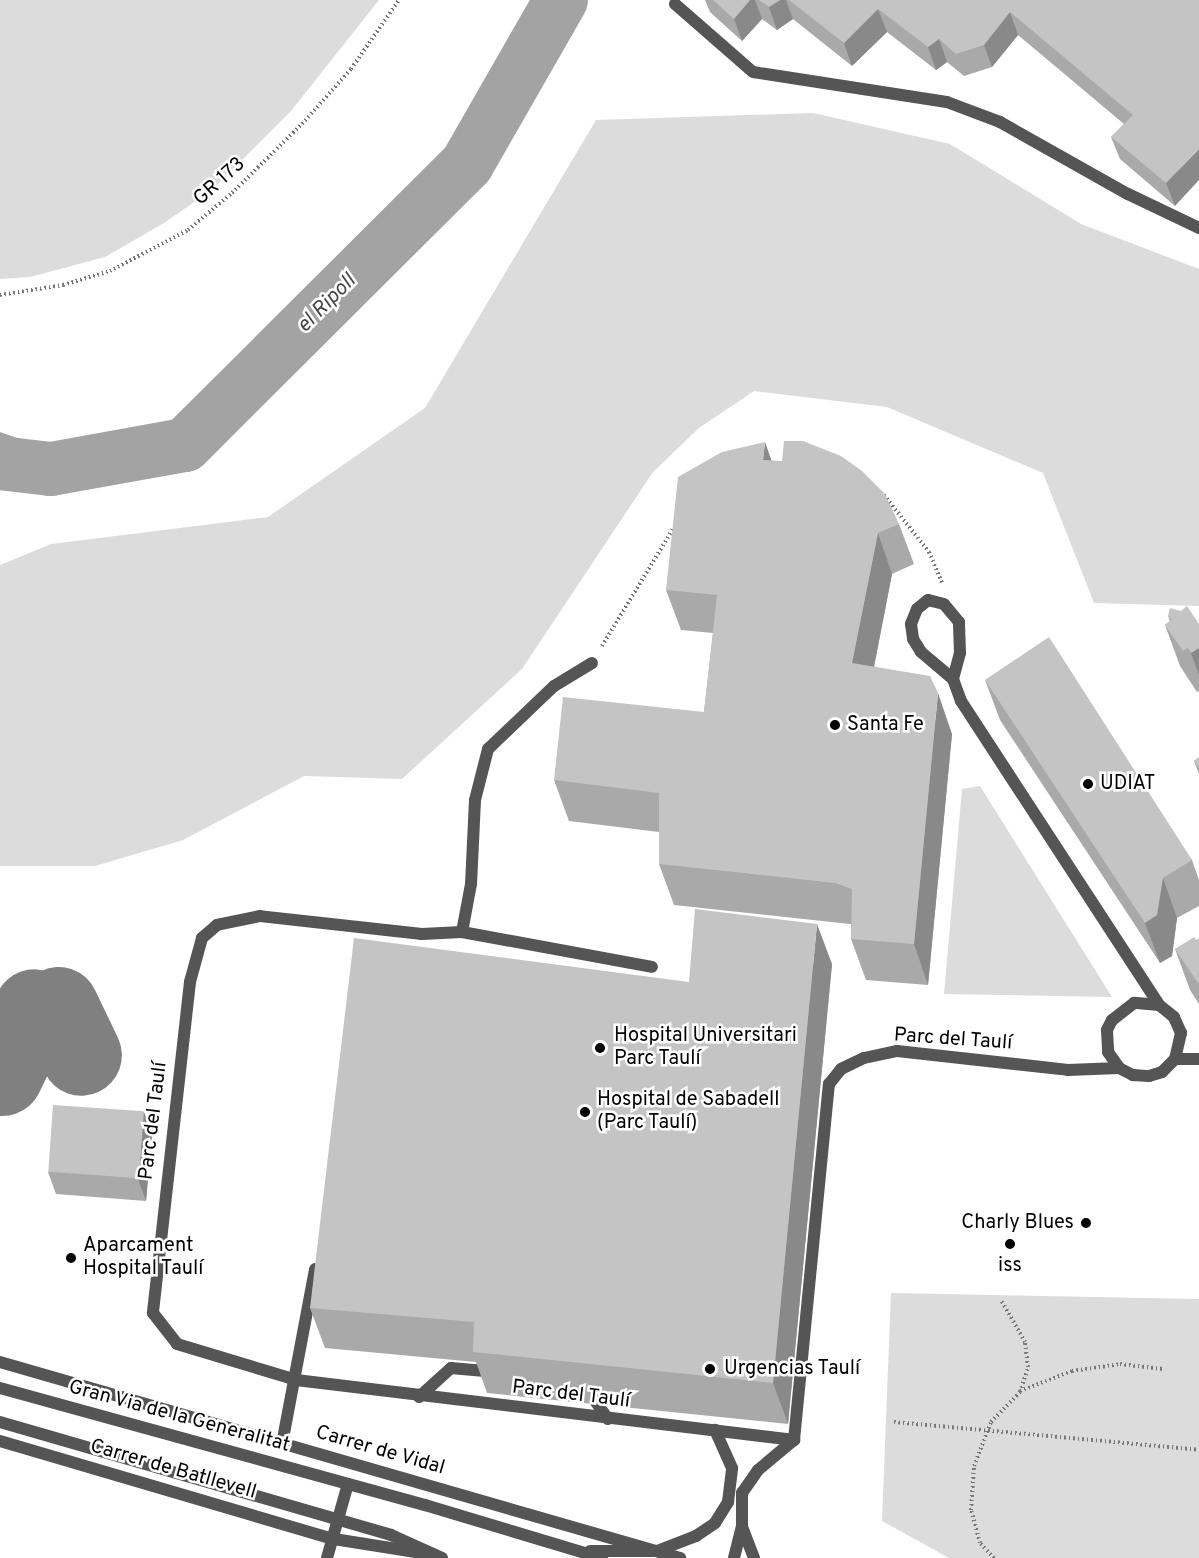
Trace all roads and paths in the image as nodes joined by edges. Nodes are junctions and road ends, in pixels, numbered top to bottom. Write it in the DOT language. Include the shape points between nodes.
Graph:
graph roads {
  1 [pos="399,0"];
  2 [pos="675,4"];
  3 [pos="1199,228"];
  4 [pos="0,295"];
  5 [pos="882,493"];
  6 [pos="678,520"];
  7 [pos="944,604"];
  8 [pos="592,663"];
  9 [pos="953,679"];
  10 [pos="462,932"];
  11 [pos="652,967"];
  12 [pos="1159,1005"];
  13 [pos="1175,1059"];
  14 [pos="1199,1059"];
  15 [pos="1119,1068"];
  16 [pos="318,1254"];
  17 [pos="1001,1300"];
  18 [pos="0,1362"];
  19 [pos="1163,1369"];
  20 [pos="510,1374"];
  21 [pos="296,1380"];
  22 [pos="581,1381"];
  23 [pos="0,1388"];
  24 [pos="1020,1392"];
  25 [pos="419,1397"];
  26 [pos="608,1419"];
  27 [pos="0,1422"];
  28 [pos="894,1422"];
  29 [pos="715,1430"];
  30 [pos="988,1431"];
  31 [pos="794,1440"];
  32 [pos="0,1441"];
  33 [pos="282,1444"];
  34 [pos="1199,1450"];
  35 [pos="348,1484"];
  36 [pos="339,1519"];
  37 [pos="742,1527"];
  38 [pos="334,1539"];
  39 [pos="581,1551"];
  40 [pos="657,1551"];
  41 [pos="428,1554"];
  42 [pos="327,1558"];
  43 [pos="442,1558"];
  44 [pos="602,1558"];
  45 [pos="680,1558"];
  46 [pos="734,1558"];
  47 [pos="754,1558"];
  48 [pos="994,1558"];
  1 -- 4 [label="path, GR 173" via="351,69 302,124 188,230 110,271 63,285"];
  2 -- 3 [label="street" via="753,72 947,102 1000,122 1137,199"];
  5 -- 7 [label="path" via="908,522 941,573"];
  6 -- 8 [label="path"];
  7 -- 9 [label="street" via="959,622 960,653"];
  7 -- 9 [label="street" via="928,600 916,609 911,624 913,639 921,652"];
  8 -- 10 [label="street" via="554,686 488,749 475,800 471,884"];
  9 -- 12 [label="street" via="961,701"];
  10 -- 11 [label="street, Parc del Taulí"];
  10 -- 21 [label="street, Parc del Taulí" via="422,934 260,916 217,925 202,938 190,982 153,1313 177,1344"];
  12 -- 13 [label="street" via="1174,1017 1180,1033"];
  12 -- 15 [label="street" via="1134,1003 1112,1020 1106,1039 1108,1052"];
  13 -- 14 [label="street"];
  13 -- 15 [label="street, Parc del Taulí" via="1162,1072 1149,1076 1133,1075"];
  15 -- 31 [label="street, Parc del Taulí" via="1068,1070 897,1051 864,1058 842,1069 829,1084"];
  16 -- 21 [label="street"];
  17 -- 24 [label="path" via="1025,1342 1028,1367"];
  18 -- 33 [label="street, Carrer de Vidal"];
  19 -- 24 [label="path" via="1120,1365 1072,1371"];
  20 -- 25 [label="street" via="452,1368"];
  21 -- 25 [label="street, Parc del Taulí"];
  21 -- 33 [label="street"];
  22 -- 26 [label="street"];
  23 -- 35 [label="street, Gran Via de la Generalitat"];
  24 -- 30 [label="path" via="991,1422"];
  25 -- 26 [label="street, Parc del Taulí"];
  26 -- 29 [label="street, Parc del Taulí"];
  27 -- 36 [label="street"];
  28 -- 30 [label="path"];
  29 -- 31 [label="street, Parc del Taulí"];
  29 -- 40 [label="street" via="732,1468 728,1502 715,1523 696,1536"];
  30 -- 34 [label="path"];
  30 -- 48 [label="path" via="974,1466 971,1510 980,1543"];
  31 -- 37 [label="street" via="758,1470 746,1487 741,1506"];
  32 -- 38 [label="street, Carrer de Batllevell"];
  33 -- 40 [label="street, Carrer de Vidal"];
  35 -- 36 [label="street"];
  35 -- 39 [label="street, Gran Via de la Generalitat"];
  36 -- 38 [label="street"];
  36 -- 41 [label="street" via="391,1535"];
  37 -- 46 [label="street"];
  37 -- 47 [label="street"];
  38 -- 41 [label="street, Carrer de Batllevell" via="382,1550"];
  38 -- 42 [label="street"];
  39 -- 40 [label="street"];
  39 -- 44 [label="street, Gran Via de la Generalitat"];
  40 -- 45 [label="street, Carrer de Vidal"];
  41 -- 43 [label="street"];
}
